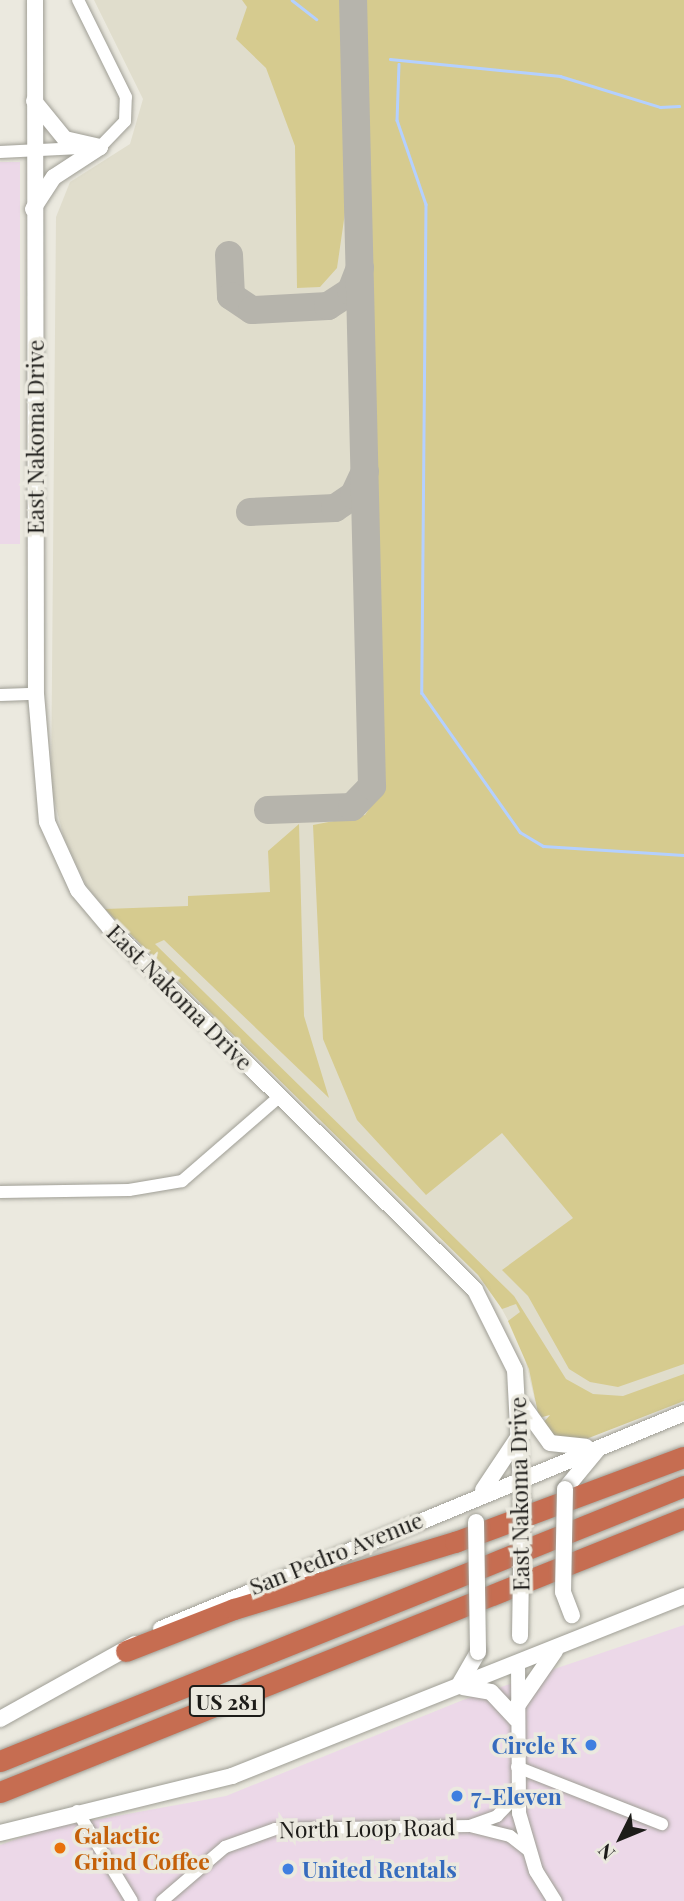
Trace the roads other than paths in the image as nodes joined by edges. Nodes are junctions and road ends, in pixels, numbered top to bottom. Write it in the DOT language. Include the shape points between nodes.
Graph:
graph roads {
  1 [pos="35,0"];
  2 [pos="78,0"];
  3 [pos="34,101"];
  4 [pos="100,147"];
  5 [pos="0,152"];
  6 [pos="33,152"];
  7 [pos="33,209"];
  8 [pos="36,694"];
  9 [pos="0,695"];
  10 [pos="280,1096"];
  11 [pos="0,1192"];
  12 [pos="520,1399"];
  13 [pos="684,1413"];
  14 [pos="523,1427"];
  15 [pos="603,1445"];
  16 [pos="684,1457"];
  17 [pos="523,1476"];
  18 [pos="684,1486"];
  19 [pos="475,1497"];
  20 [pos="446,1508"];
  21 [pos="684,1518"];
  22 [pos="684,1596"];
  23 [pos="605,1628"];
  24 [pos="565,1644"];
  25 [pos="126,1651"];
  26 [pos="517,1663"];
  27 [pos="457,1687"];
  28 [pos="517,1713"];
  29 [pos="0,1719"];
  30 [pos="0,1761"];
  31 [pos="517,1768"];
  32 [pos="0,1792"];
  33 [pos="517,1795"];
  34 [pos="77,1811"];
  35 [pos="662,1824"];
  36 [pos="470,1826"];
  37 [pos="0,1833"];
  38 [pos="528,1852"];
  39 [pos="132,1901"];
  40 [pos="162,1901"];
  41 [pos="555,1901"];
  1 -- 3 [label="main road, East Nakoma Drive"];
  2 -- 4 [label="street" via="126,97 125,121"];
  3 -- 4 [label="main road" via="65,139"];
  3 -- 6 [label="main road, East Nakoma Drive"];
  4 -- 6 [label="street"];
  4 -- 7 [label="main road" via="54,177"];
  5 -- 6 [label="street"];
  6 -- 7 [label="main road, East Nakoma Drive"];
  7 -- 8 [label="main road, East Nakoma Drive"];
  8 -- 9 [label="street"];
  8 -- 10 [label="main road, East Nakoma Drive" via="45,810 78,890"];
  10 -- 11 [label="street" via="182,1181 129,1189"];
  10 -- 12 [label="main road, East Nakoma Drive" via="475,1290 509,1349"];
  12 -- 14 [label="main road, East Nakoma Drive"];
  12 -- 15 [label="main road" via="550,1443"];
  13 -- 15 [label="main road, San Pedro Avenue"];
  14 -- 17 [label="main road, East Nakoma Drive"];
  14 -- 19 [label="main road" via="500,1471"];
  15 -- 17 [label="main road, San Pedro Avenue"];
  15 -- 23 [label="main road, bridge" via="565,1489 563,1592 572,1615"];
  16 -- 25 [label="highway" via="455,1542 234,1609"];
  17 -- 19 [label="main road, San Pedro Avenue"];
  17 -- 26 [label="main road, East Nakoma Drive, bridge"];
  18 -- 30 [label="highway, US 281"];
  19 -- 20 [label="main road, San Pedro Avenue"];
  20 -- 25 [label="main road, San Pedro Avenue" via="207,1605"];
  20 -- 27 [label="main road, bridge" via="476,1522 478,1653"];
  21 -- 32 [label="highway, US 281"];
  22 -- 23 [label="main road"];
  23 -- 24 [label="main road"];
  24 -- 26 [label="main road"];
  24 -- 28 [label="main road" via="542,1662"];
  25 -- 29 [label="main road, San Pedro Avenue"];
  26 -- 27 [label="main road"];
  26 -- 28 [label="street, East Nakoma Drive"];
  27 -- 28 [label="main road" via="491,1692"];
  27 -- 34 [label="main road" via="232,1776"];
  28 -- 31 [label="street, East Nakoma Drive"];
  31 -- 33 [label="street, East Nakoma Drive"];
  31 -- 35 [label="street"];
  33 -- 36 [label="street, North Loop Road" via="497,1816"];
  33 -- 38 [label="street, East Nakoma Drive"];
  34 -- 37 [label="main road"];
  34 -- 39 [label="street"];
  36 -- 38 [label="street, North Loop Road" via="506,1834"];
  36 -- 40 [label="street, North Loop Road" via="262,1831 225,1847"];
  38 -- 41 [label="street, East Nakoma Drive"];
}
